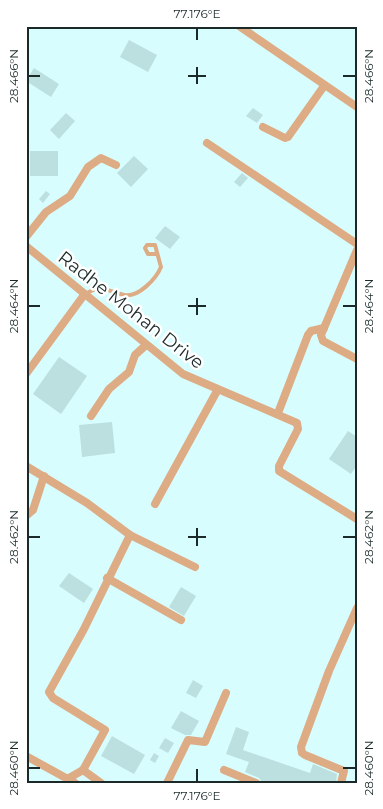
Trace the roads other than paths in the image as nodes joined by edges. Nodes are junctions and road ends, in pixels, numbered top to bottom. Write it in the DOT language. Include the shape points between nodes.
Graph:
graph roads {
  1 [pos="239,26"];
  2 [pos="324,86"];
  3 [pos="357,108"];
  4 [pos="263,127"];
  5 [pos="207,143"];
  6 [pos="116,165"];
  7 [pos="26,237"];
  8 [pos="357,244"];
  9 [pos="26,246"];
  10 [pos="357,250"];
  11 [pos="157,254"];
  12 [pos="84,295"];
  13 [pos="324,328"];
  14 [pos="146,345"];
  15 [pos="357,359"];
  16 [pos="26,374"];
  17 [pos="217,390"];
  18 [pos="278,414"];
  19 [pos="90,416"];
  20 [pos="26,466"];
  21 [pos="44,476"];
  22 [pos="155,504"];
  23 [pos="26,516"];
  24 [pos="357,519"];
  25 [pos="130,535"];
  26 [pos="195,567"];
  27 [pos="107,578"];
  28 [pos="357,608"];
  29 [pos="181,620"];
  30 [pos="226,693"];
  31 [pos="26,756"];
  32 [pos="83,770"];
  33 [pos="224,770"];
  34 [pos="72,780"];
  35 [pos="101,783"];
  36 [pos="167,783"];
  37 [pos="256,783"];
  38 [pos="341,783"];
  1 -- 2 [label="street"];
  2 -- 3 [label="street"];
  2 -- 4 [label="street" via="288,137"];
  5 -- 8 [label="street"];
  6 -- 7 [label="street" via="101,158 94,161 83,172 70,196 46,212"];
  9 -- 12 [label="street, Radhe Mohan Drive"];
  10 -- 13 [label="street"];
  11 -- 12 [label="lane" via="162,261 159,272 148,285 133,294 122,295 112,289 98,289"];
  12 -- 14 [label="street, Radhe Mohan Drive"];
  12 -- 16 [label="street"];
  13 -- 15 [label="street" via="321,335 324,341"];
  13 -- 18 [label="street" via="308,335"];
  14 -- 17 [label="street, Radhe Mohan Drive" via="183,374"];
  14 -- 19 [label="street" via="135,356 129,372 111,386"];
  17 -- 18 [label="street, Radhe Mohan Drive"];
  17 -- 22 [label="street"];
  18 -- 24 [label="street, Radhe Mohan Drive" via="297,423 298,429 279,471"];
  20 -- 21 [label="street"];
  21 -- 23 [label="street" via="35,504"];
  21 -- 25 [label="street" via="87,502"];
  25 -- 26 [label="street"];
  25 -- 27 [label="street"];
  27 -- 29 [label="street"];
  27 -- 32 [label="street" via="50,692 53,698 105,730"];
  28 -- 38 [label="street" via="301,747 305,755 344,771"];
  30 -- 36 [label="street" via="205,742 188,740"];
  31 -- 34 [label="street"];
  32 -- 34 [label="street"];
  32 -- 35 [label="street"];
  33 -- 37 [label="street"];
}
